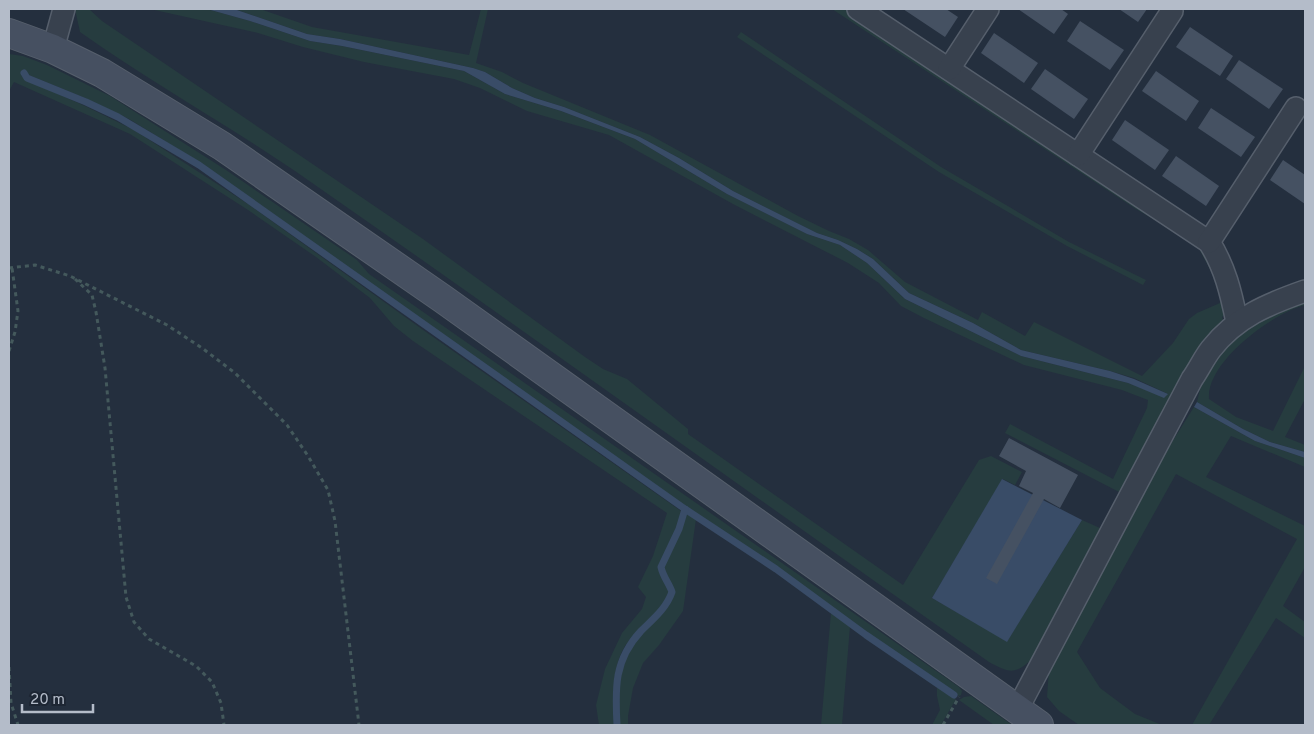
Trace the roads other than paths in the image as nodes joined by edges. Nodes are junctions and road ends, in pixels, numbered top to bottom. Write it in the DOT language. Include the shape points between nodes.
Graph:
graph roads {
  1 [pos="64,9"];
  2 [pos="858,9"];
  3 [pos="988,9"];
  4 [pos="1172,11"];
  5 [pos="9,33"];
  6 [pos="53,49"];
  7 [pos="949,69"];
  8 [pos="1296,108"];
  9 [pos="1078,155"];
  10 [pos="1209,242"];
  11 [pos="1305,291"];
  12 [pos="1237,322"];
  13 [pos="1017,710"];
  14 [pos="1039,725"];
  1 -- 6 [label="street"];
  2 -- 7 [label="street"];
  3 -- 7 [label="street"];
  4 -- 9 [label="street"];
  5 -- 6 [label="main road"];
  6 -- 13 [label="main road" via="102,72 222,146 443,299"];
  7 -- 9 [label="street"];
  8 -- 10 [label="street"];
  9 -- 10 [label="street"];
  10 -- 12 [label="street" via="1220,260"];
  11 -- 12 [label="street" via="1270,304"];
  12 -- 13 [label="street" via="1211,350 1192,379"];
  13 -- 14 [label="main road"];
}
